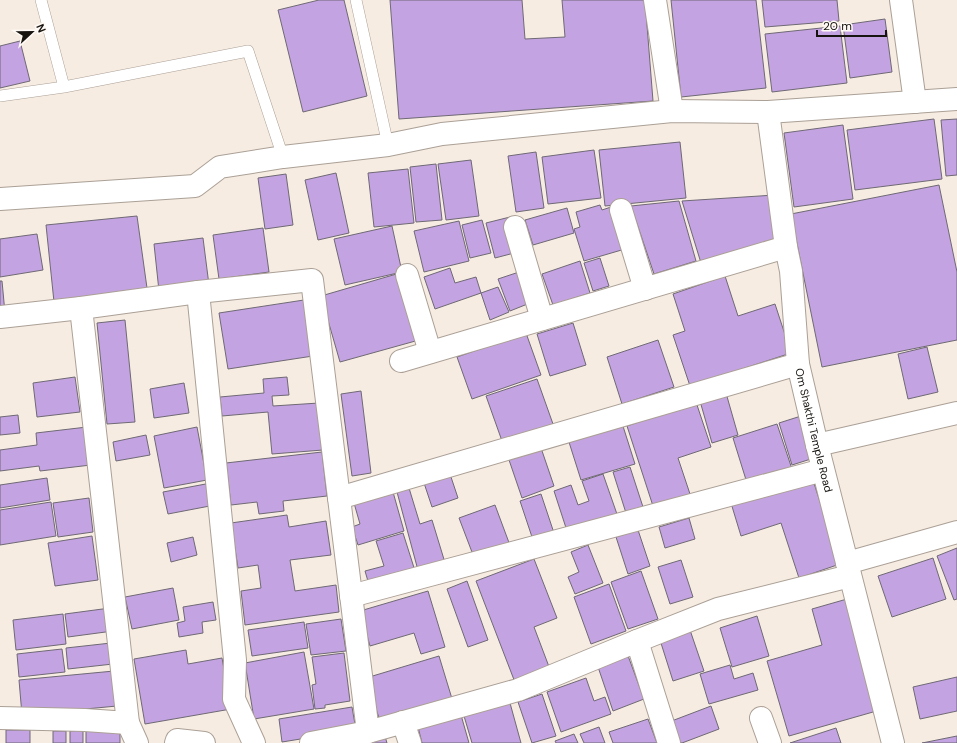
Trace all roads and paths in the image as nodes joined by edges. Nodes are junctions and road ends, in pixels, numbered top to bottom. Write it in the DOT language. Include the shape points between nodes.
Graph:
graph roads {
  1 [pos="41,0"];
  2 [pos="356,0"];
  3 [pos="655,0"];
  4 [pos="901,0"];
  5 [pos="64,87"];
  6 [pos="0,96"];
  7 [pos="957,99"];
  8 [pos="915,102"];
  9 [pos="672,111"];
  10 [pos="768,112"];
  11 [pos="388,145"];
  12 [pos="283,157"];
  13 [pos="0,200"];
  14 [pos="621,210"];
  15 [pos="515,227"];
  16 [pos="786,247"];
  17 [pos="407,275"];
  18 [pos="645,289"];
  19 [pos="198,292"];
  20 [pos="81,308"];
  21 [pos="0,317"];
  22 [pos="542,319"];
  23 [pos="430,352"];
  24 [pos="401,361"];
  25 [pos="798,364"];
  26 [pos="957,413"];
  27 [pos="817,445"];
  28 [pos="823,470"];
  29 [pos="339,498"];
  30 [pos="957,532"];
  31 [pos="849,569"];
  32 [pos="351,596"];
  33 [pos="637,641"];
  34 [pos="0,718"];
  35 [pos="761,718"];
  36 [pos="402,722"];
  37 [pos="128,723"];
  38 [pos="368,732"];
  39 [pos="137,743"];
  40 [pos="176,743"];
  41 [pos="204,743"];
  42 [pos="254,743"];
  43 [pos="311,743"];
  44 [pos="410,743"];
  45 [pos="669,743"];
  46 [pos="770,743"];
  47 [pos="893,743"];
  1 -- 5 [label="lane"];
  2 -- 11 [label="lane"];
  3 -- 9 [label="street"];
  4 -- 8 [label="street"];
  5 -- 6 [label="lane"];
  5 -- 12 [label="lane" via="248,51"];
  7 -- 8 [label="street"];
  8 -- 10 [label="street"];
  9 -- 10 [label="street"];
  9 -- 11 [label="street" via="442,134"];
  10 -- 16 [label="street, Om Shakthi Temple Road"];
  11 -- 12 [label="street"];
  12 -- 13 [label="street" via="220,167 195,186"];
  14 -- 18 [label="street"];
  15 -- 22 [label="street"];
  16 -- 18 [label="street"];
  16 -- 25 [label="street, Om Shakthi Temple Road" via="791,271"];
  17 -- 23 [label="street"];
  18 -- 22 [label="street"];
  19 -- 20 [label="street"];
  19 -- 29 [label="street" via="312,280"];
  19 -- 42 [label="street" via="235,660 234,699"];
  20 -- 21 [label="street"];
  20 -- 37 [label="street"];
  22 -- 23 [label="street"];
  23 -- 24 [label="street"];
  25 -- 27 [label="street, Om Shakthi Temple Road"];
  25 -- 29 [label="street"];
  26 -- 27 [label="street"];
  27 -- 28 [label="street, Om Shakthi Temple Road"];
  28 -- 31 [label="street, Om Shakthi Temple Road"];
  28 -- 32 [label="street"];
  29 -- 32 [label="street"];
  30 -- 31 [label="street"];
  31 -- 33 [label="street" via="718,610"];
  31 -- 47 [label="street, Om Shakthi Temple Road"];
  32 -- 38 [label="street"];
  33 -- 36 [label="street" via="518,690"];
  33 -- 45 [label="street"];
  34 -- 37 [label="street"];
  35 -- 46 [label="street"];
  36 -- 38 [label="street"];
  36 -- 44 [label="street"];
  37 -- 39 [label="street"];
  38 -- 43 [label="street"];
  40 -- 41 [label="street" via="177,740"];
}
